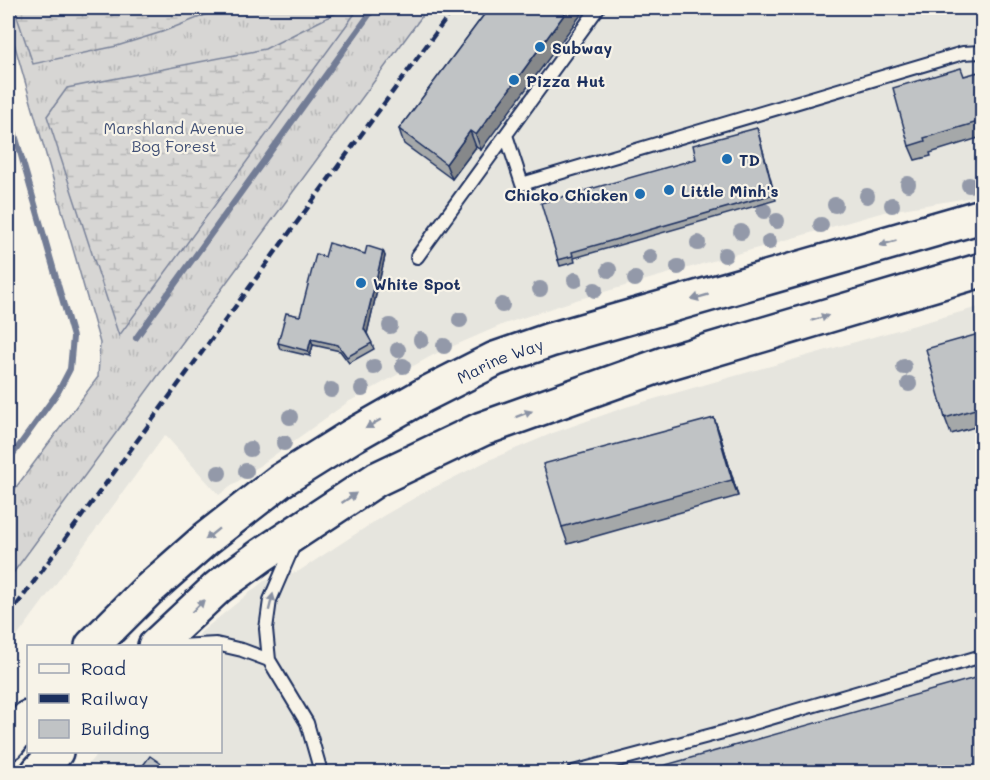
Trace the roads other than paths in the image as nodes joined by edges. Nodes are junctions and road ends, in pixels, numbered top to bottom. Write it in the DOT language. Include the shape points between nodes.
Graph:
graph roads {
  1 [pos="598,8"];
  2 [pos="980,50"];
  3 [pos="506,135"];
  4 [pos="982,216"];
  5 [pos="417,257"];
  6 [pos="982,270"];
  7 [pos="300,530"];
  8 [pos="93,645"];
  9 [pos="156,645"];
  10 [pos="198,645"];
  11 [pos="220,645"];
  12 [pos="222,645"];
  13 [pos="982,656"];
  14 [pos="269,660"];
  15 [pos="27,719"];
  16 [pos="8,743"];
  17 [pos="55,753"];
  18 [pos="38,772"];
  19 [pos="321,772"];
  20 [pos="573,772"];
  1 -- 3 [label="lane"];
  2 -- 3 [label="lane" via="522,184"];
  3 -- 5 [label="lane"];
  4 -- 8 [label="main road, Marine Way, one-way" via="495,359 424,395 280,481 198,545"];
  7 -- 6 [label="main road, one-way" via="377,479 482,429 667,363"];
  9 -- 7 [label="main road, one-way" via="218,587"];
  14 -- 7 [label="lane, one-way" via="266,629 270,600"];
  10 -- 11 [label="lane"];
  12 -- 14 [label="lane"];
  13 -- 20 [label="lane"];
  14 -- 19 [label="lane" via="307,723"];
  15 -- 16 [label="main road"];
  17 -- 18 [label="main road"];
}
